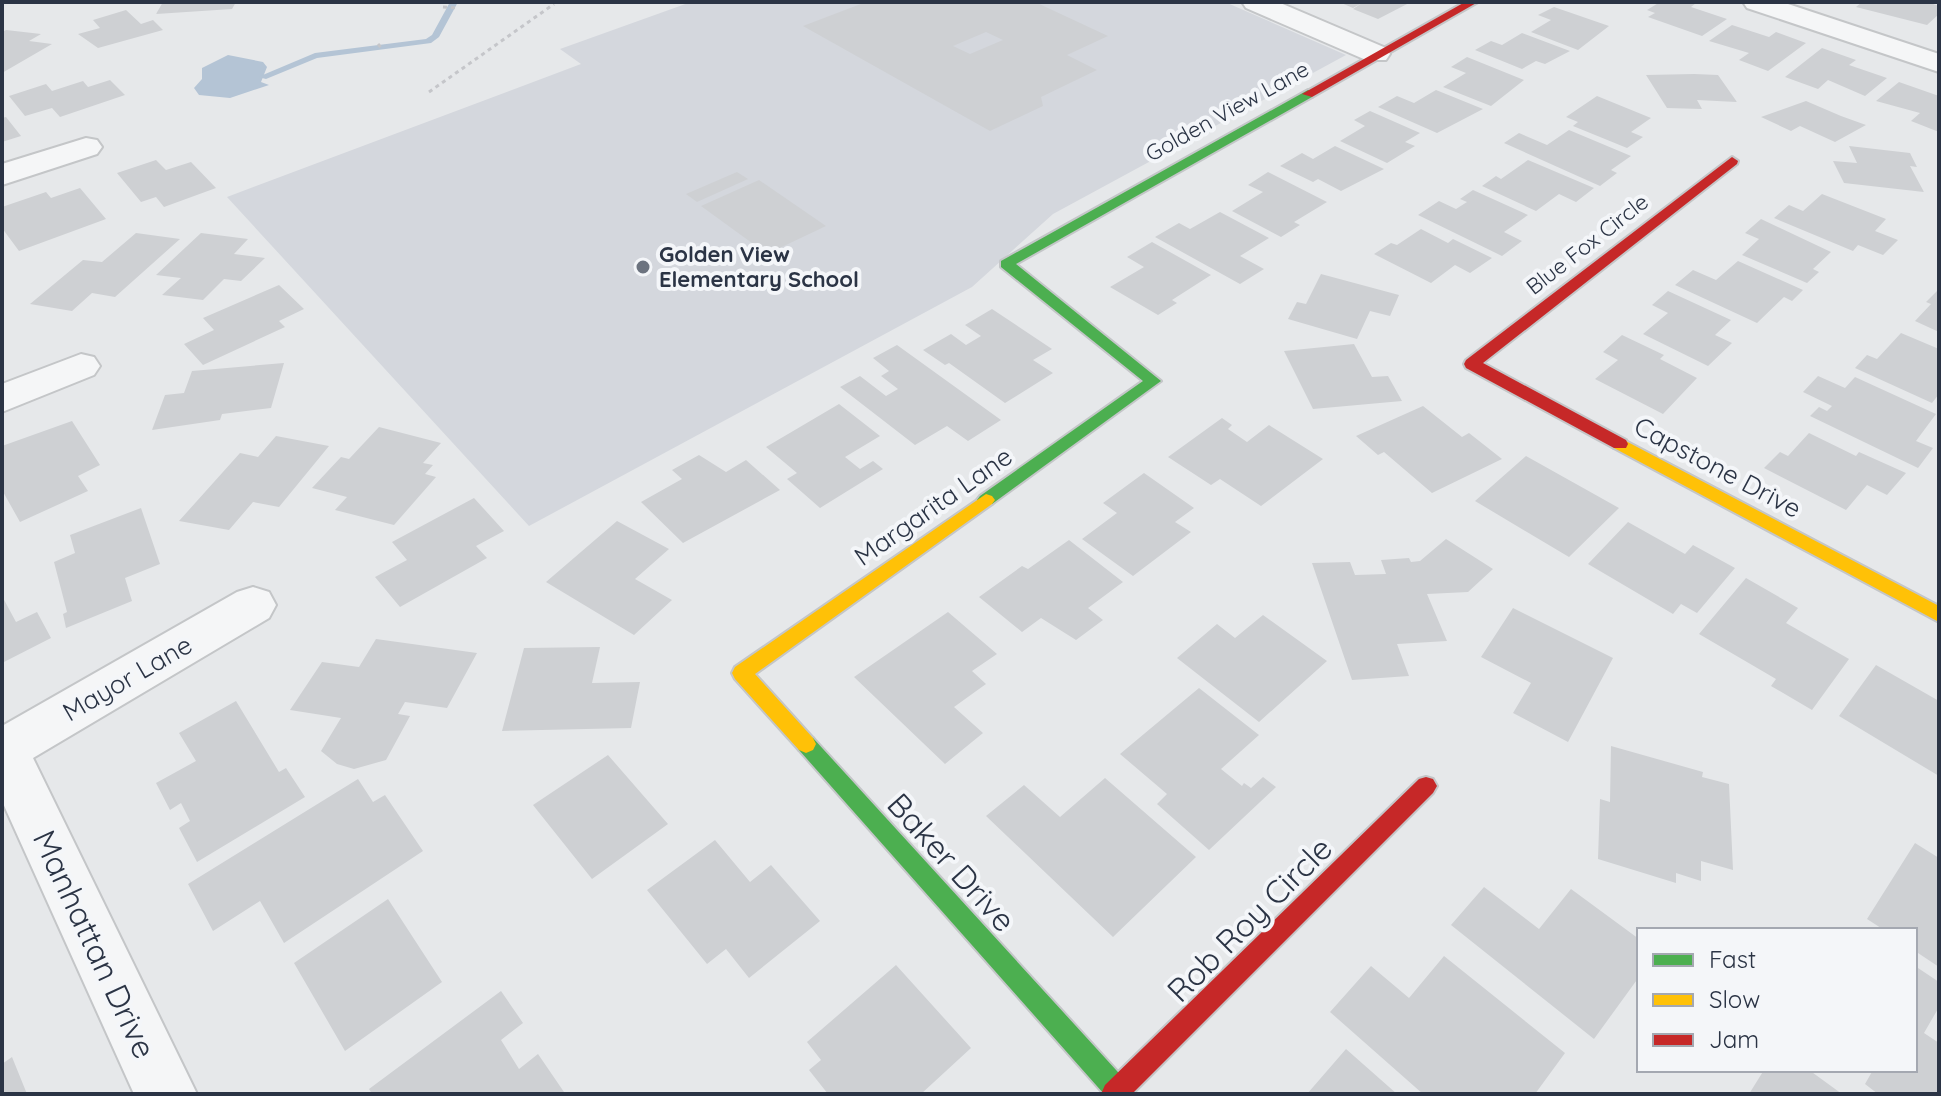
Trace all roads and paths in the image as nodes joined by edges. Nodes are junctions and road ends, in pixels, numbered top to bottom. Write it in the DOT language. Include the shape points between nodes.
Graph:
graph roads {
  1 [pos="562,2"];
  2 [pos="1255,2"];
  3 [pos="1473,2"];
  4 [pos="1756,2"];
  5 [pos="552,3"];
  6 [pos="443,7"];
  7 [pos="457,8"];
  8 [pos="378,44"];
  9 [pos="383,50"];
  10 [pos="1376,54"];
  11 [pos="1939,63"];
  12 [pos="429,92"];
  13 [pos="86,147"];
  14 [pos="1732,161"];
  15 [pos="2,175"];
  16 [pos="1472,364"];
  17 [pos="81,366"];
  18 [pos="1153,381"];
  19 [pos="2,399"];
  20 [pos="253,605"];
  21 [pos="1939,615"];
  22 [pos="742,673"];
  23 [pos="3,750"];
  24 [pos="1426,786"];
  25 [pos="1116,1092"];
  26 [pos="166,1094"];
  1 -- 5 [label="path"];
  2 -- 10 [label="street"];
  3 -- 10 [label="street, Golden View Lane"];
  4 -- 11 [label="street"];
  5 -- 12 [label="path"];
  6 -- 7 [label="path"];
  8 -- 9 [label="path"];
  10 -- 18 [label="street, Golden View Lane" via="1006,264"];
  13 -- 15 [label="street"];
  14 -- 16 [label="street, Blue Fox Circle"];
  16 -- 21 [label="street, Capstone Drive"];
  17 -- 19 [label="street"];
  18 -- 22 [label="street, Margarita Lane"];
  20 -- 23 [label="street, Mayor Lane"];
  22 -- 25 [label="street, Baker Drive"];
  23 -- 26 [label="street, Manhattan Drive"];
  24 -- 25 [label="street, Rob Roy Circle"];
}
